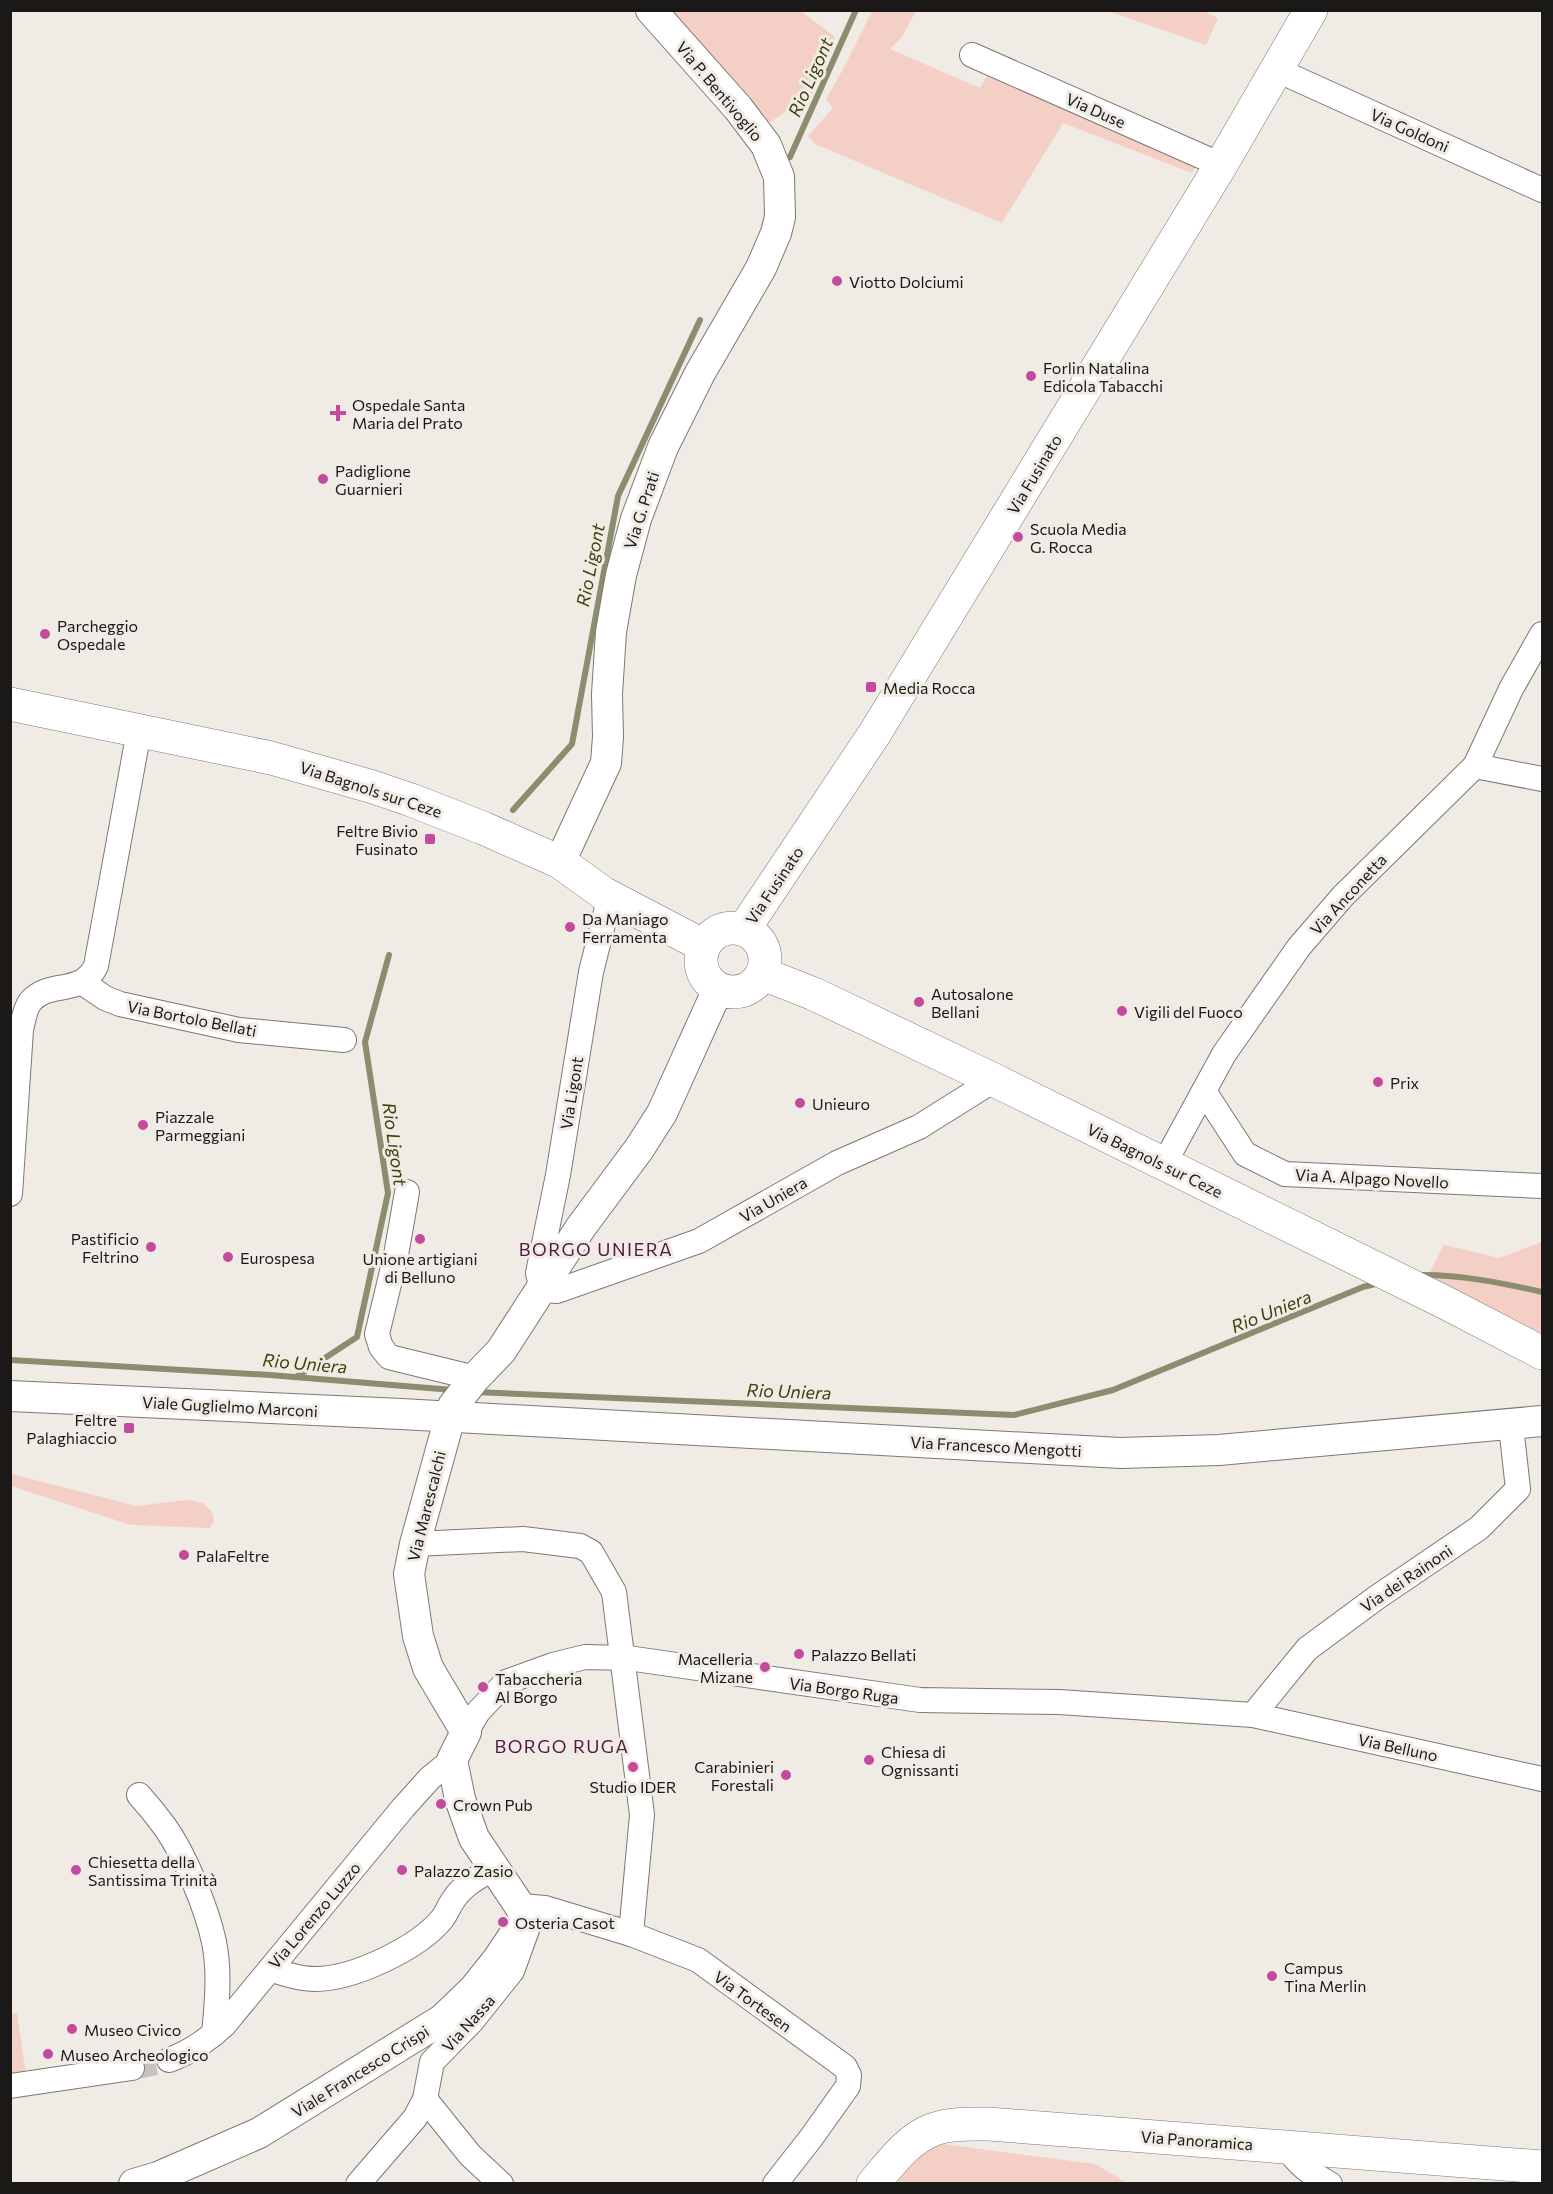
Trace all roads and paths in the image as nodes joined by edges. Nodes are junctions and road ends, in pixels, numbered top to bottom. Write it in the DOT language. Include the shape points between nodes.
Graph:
graph roads {
  1 [pos="651,10"];
  2 [pos="1311,10"];
  3 [pos="972,55"];
  4 [pos="1277,70"];
  5 [pos="1221,165"];
  6 [pos="779,177"];
  7 [pos="1542,190"];
  8 [pos="1542,634"];
  9 [pos="10,704"];
  10 [pos="139,731"];
  11 [pos="1475,766"];
  12 [pos="1542,779"];
  13 [pos="560,862"];
  14 [pos="610,896"];
  15 [pos="744,929"];
  16 [pos="704,946"];
  17 [pos="764,974"];
  18 [pos="83,983"];
  19 [pos="718,989"];
  20 [pos="344,1040"];
  21 [pos="994,1080"];
  22 [pos="1204,1091"];
  23 [pos="1164,1164"];
  24 [pos="1542,1186"];
  25 [pos="407,1192"];
  26 [pos="10,1194"];
  27 [pos="542,1290"];
  28 [pos="1542,1353"];
  29 [pos="475,1378"];
  30 [pos="10,1396"];
  31 [pos="451,1411"];
  32 [pos="1542,1421"];
  33 [pos="1511,1426"];
  34 [pos="415,1544"];
  35 [pos="621,1658"];
  36 [pos="1253,1715"];
  37 [pos="466,1732"];
  38 [pos="452,1760"];
  39 [pos="1542,1779"];
  40 [pos="139,1795"];
  41 [pos="494,1868"];
  42 [pos="530,1914"];
  43 [pos="631,1934"];
  44 [pos="270,1969"];
  45 [pos="214,2034"];
  46 [pos="169,2060"];
  47 [pos="132,2068"];
  48 [pos="10,2086"];
  49 [pos="426,2099"];
  50 [pos="1287,2147"];
  51 [pos="1542,2167"];
  52 [pos="146,2180"];
  53 [pos="358,2184"];
  54 [pos="501,2184"];
  55 [pos="775,2184"];
  56 [pos="873,2184"];
  57 [pos="1330,2184"];
  1 -- 6 [label="street, Via P. Bentivoglio" via="757,131"];
  2 -- 4 [label="main road, Via Fusinato"];
  3 -- 5 [label="street, Via Duse"];
  4 -- 5 [label="main road, Via Fusinato"];
  4 -- 7 [label="street, Via Goldoni"];
  5 -- 15 [label="main road, Via Fusinato" via="875,733"];
  6 -- 13 [label="street, Via G. Prati" via="780,218 771,248 677,418 636,519 611,632 606,763"];
  8 -- 11 [label="street, Via Anconetta"];
  9 -- 10 [label="main road, Via Bagnols sur Ceze"];
  10 -- 13 [label="main road, Via Bagnols sur Ceze" via="271,758 374,787"];
  10 -- 18 [label="street" via="99,955 90,977"];
  11 -- 12 [label="street"];
  11 -- 22 [label="street, Via Anconetta" via="1343,896 1299,947 1224,1054"];
  13 -- 14 [label="main road, Via Bagnols sur Ceze"];
  14 -- 16 [label="main road, Via Bagnols sur Ceze"];
  14 -- 27 [label="street, Via Ligont" via="591,972 538,1272"];
  15 -- 16 [label="main road" via="725,929"];
  15 -- 17 [label="main road" via="761,942 765,952"];
  16 -- 19 [label="main road" via="701,966"];
  17 -- 19 [label="main road" via="749,989"];
  17 -- 21 [label="main road, Via Bagnols sur Ceze"];
  18 -- 20 [label="street, Via Bortolo Bellati" via="120,1004 239,1030"];
  18 -- 26 [label="street" via="43,993 30,1002 25,1013"];
  19 -- 27 [label="street" via="662,1113 581,1227"];
  21 -- 23 [label="main road, Via Bagnols sur Ceze"];
  21 -- 27 [label="street, Via Uniera" via="919,1127 837,1163 699,1241 557,1291"];
  22 -- 23 [label="street, Via Anconetta"];
  22 -- 24 [label="street, Via A. Alpago Novello" via="1245,1154 1285,1174"];
  23 -- 28 [label="main road, Via Bagnols sur Ceze"];
  25 -- 29 [label="street" via="377,1334 381,1347 389,1357"];
  27 -- 29 [label="street" via="501,1352"];
  29 -- 31 [label="street"];
  30 -- 31 [label="street, Viale Guglielmo Marconi"];
  31 -- 33 [label="street, Via Francesco Mengotti" via="1121,1453 1219,1450"];
  31 -- 34 [label="street, Via Marescalchi"];
  32 -- 33 [label="street, Via Francesco Mengotti"];
  33 -- 36 [label="street, Via dei Rainoni" via="1518,1489 1479,1528 1307,1649"];
  34 -- 35 [label="street" via="523,1539 580,1546 591,1552 614,1592"];
  34 -- 37 [label="street, Via Marescalchi" via="409,1574 418,1636 428,1668"];
  35 -- 36 [label="street, Via Borgo Ruga" via="920,1700 1059,1702"];
  35 -- 37 [label="street, Via Borgo Ruga" via="585,1658 506,1682 478,1712"];
  35 -- 43 [label="street" via="642,1815"];
  36 -- 39 [label="street, Via Belluno"];
  37 -- 38 [label="street"];
  38 -- 41 [label="street" via="474,1838"];
  38 -- 44 [label="street, Via Lorenzo Luzzo" via="403,1808"];
  40 -- 45 [label="street" via="166,1828 198,1890 214,1942"];
  41 -- 42 [label="street"];
  41 -- 44 [label="street" via="455,1896 442,1919 384,1962 315,1979"];
  42 -- 43 [label="street, Via Tortesen"];
  42 -- 49 [label="street, Via Nassa" via="512,1971 432,2062"];
  42 -- 52 [label="street, Viale Francesco Crispi" via="474,1989 443,2019 259,2133"];
  43 -- 55 [label="street, Via Tortesen" via="698,1960 845,2067 848,2086"];
  44 -- 45 [label="street, Via Lorenzo Luzzo"];
  45 -- 46 [label="street, Via Lorenzo Luzzo"];
  47 -- 48 [label="street"];
  49 -- 53 [label="street, Via Nassa" via="415,2118"];
  49 -- 54 [label="street" via="470,2155"];
  50 -- 51 [label="main road, Via Panoramica"];
  50 -- 56 [label="main road, Via Panoramica" via="989,2124 954,2125 931,2130 914,2141"];
  50 -- 57 [label="street" via="1294,2160"];
}
